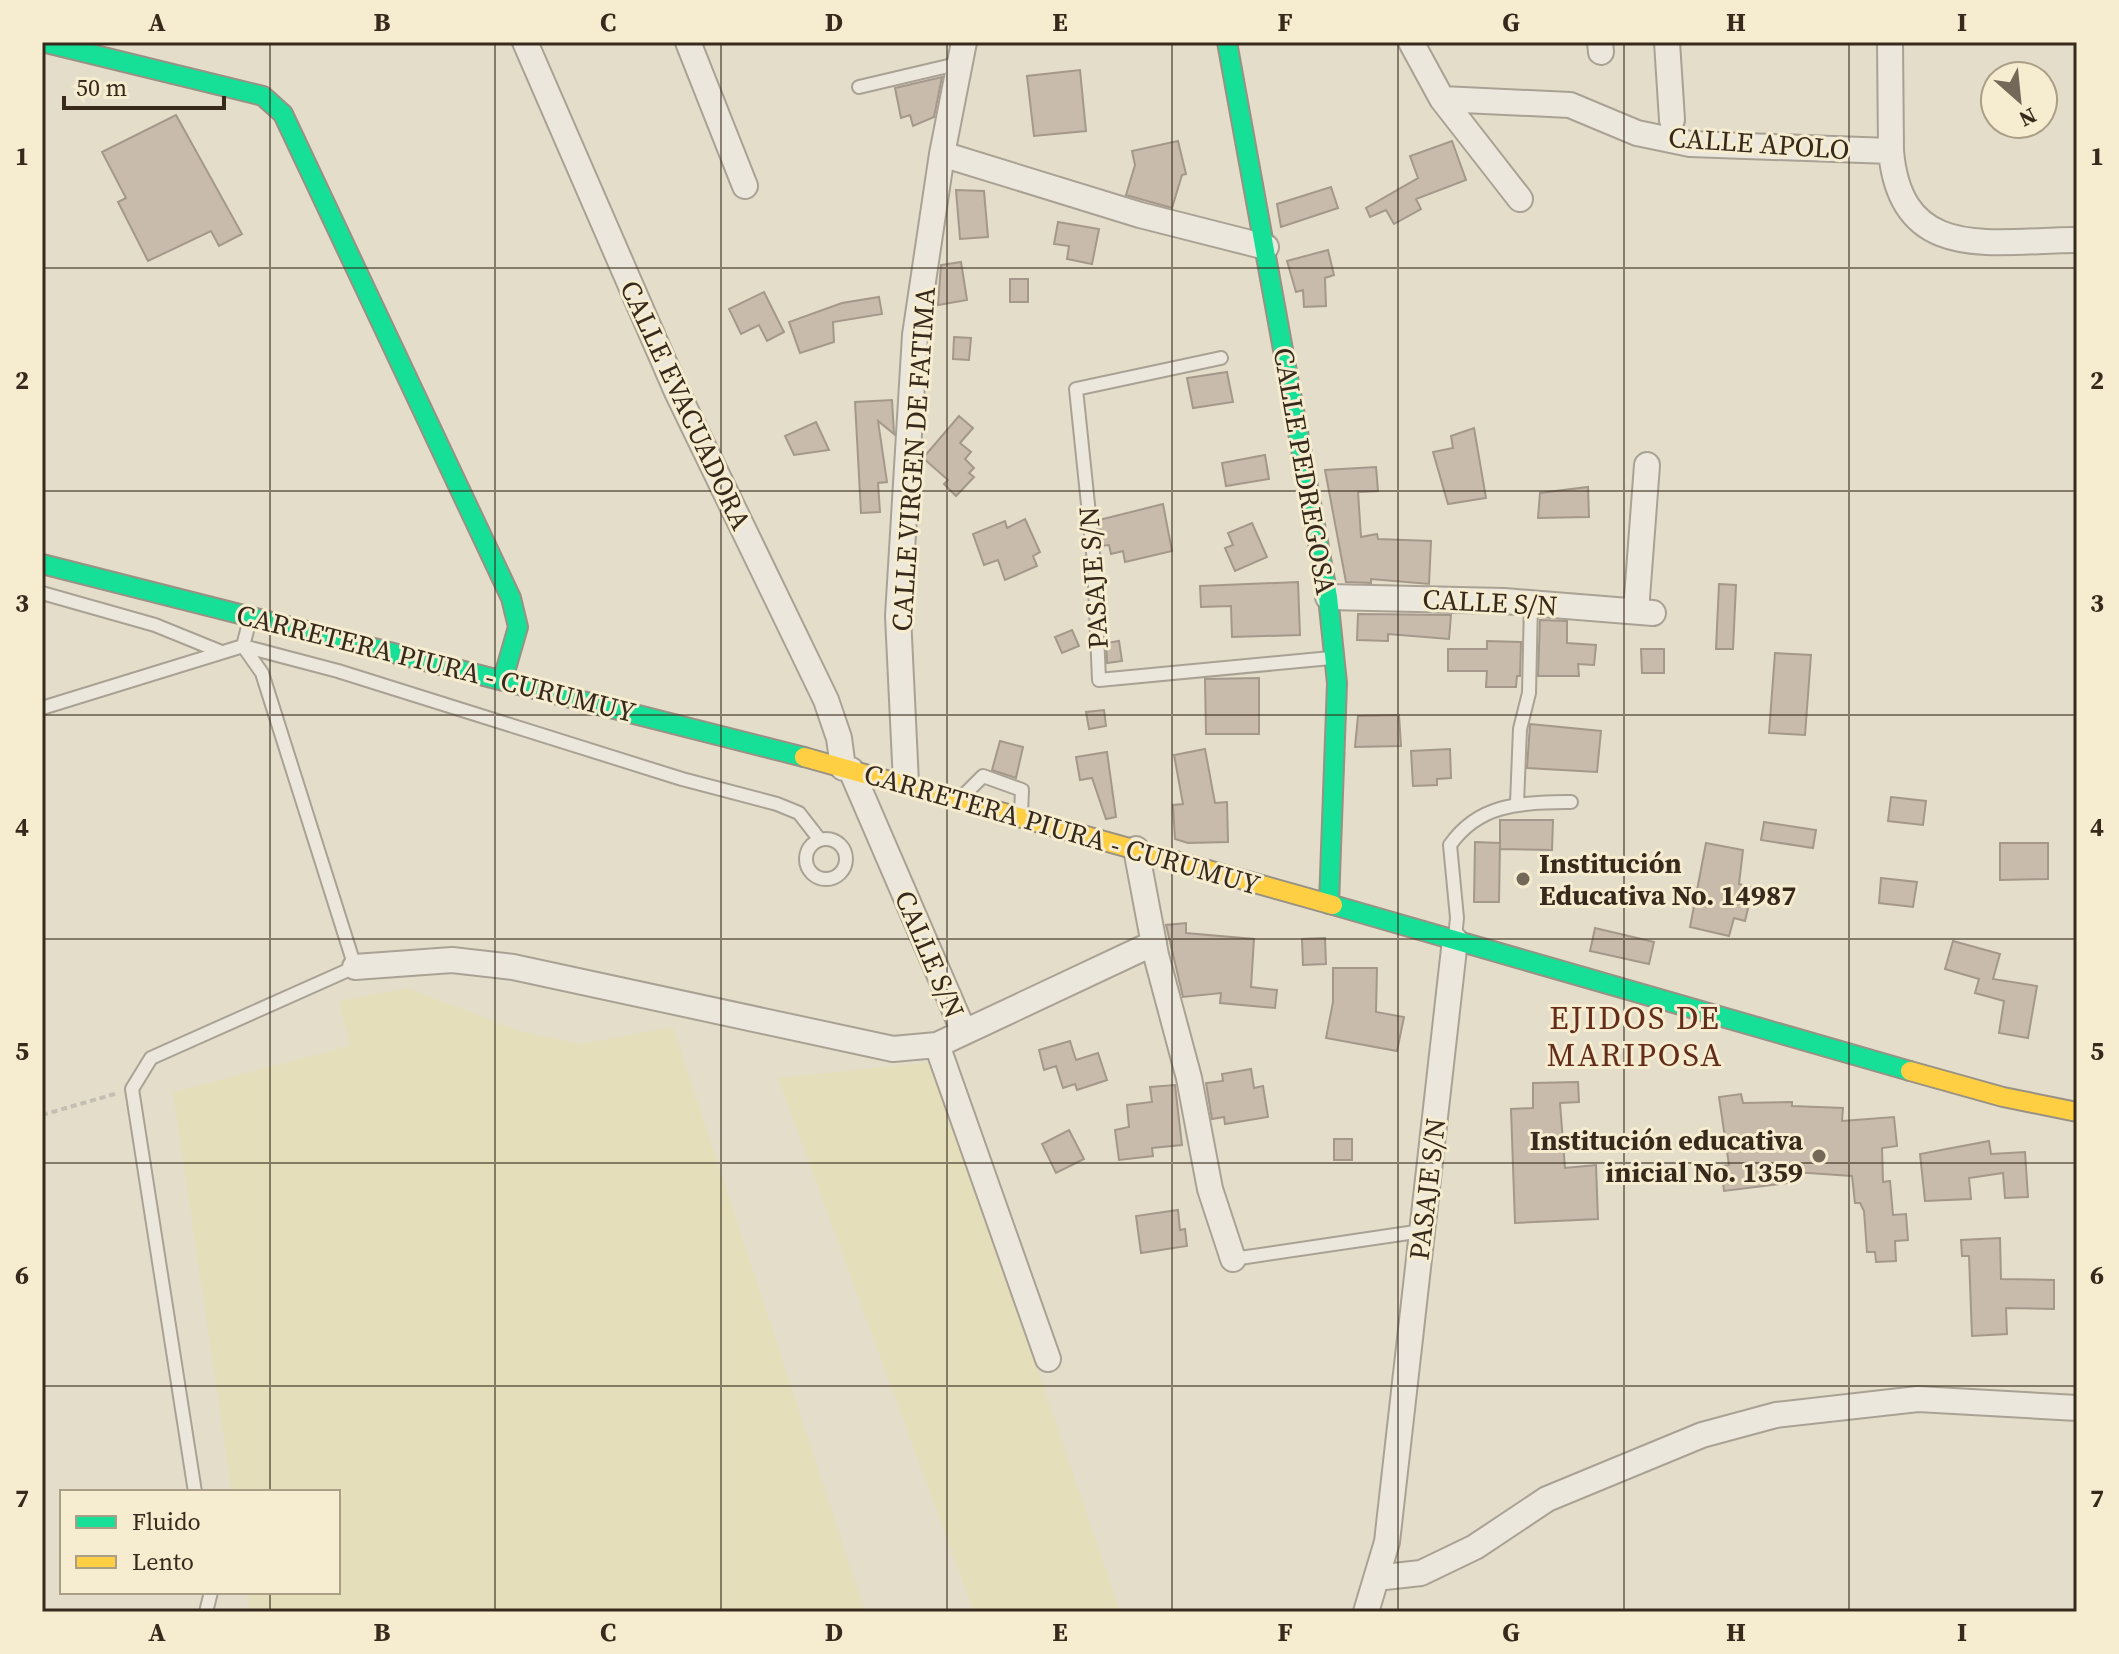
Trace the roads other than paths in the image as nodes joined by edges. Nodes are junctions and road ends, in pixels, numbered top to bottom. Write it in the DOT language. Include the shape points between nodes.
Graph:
graph roads {
  1 [pos="42,42"];
  2 [pos="525,42"];
  3 [pos="688,42"];
  4 [pos="1227,42"];
  5 [pos="1411,42"];
  6 [pos="1667,42"];
  7 [pos="1890,42"];
  8 [pos="963,53"];
  9 [pos="859,87"];
  10 [pos="1442,99"];
  11 [pos="1672,120"];
  12 [pos="1891,151"];
  13 [pos="942,154"];
  14 [pos="745,186"];
  15 [pos="1520,199"];
  16 [pos="2077,240"];
  17 [pos="1266,247"];
  18 [pos="1221,358"];
  19 [pos="1647,465"];
  20 [pos="42,564"];
  21 [pos="42,593"];
  22 [pos="1328,597"];
  23 [pos="1531,603"];
  24 [pos="251,616"];
  25 [pos="243,646"];
  26 [pos="219,651"];
  27 [pos="1334,658"];
  28 [pos="503,679"];
  29 [pos="42,708"];
  30 [pos="847,769"];
  31 [pos="906,783"];
  32 [pos="960,798"];
  33 [pos="1571,802"];
  34 [pos="1517,803"];
  35 [pos="1021,816"];
  36 [pos="820,840"];
  37 [pos="1136,849"];
  38 [pos="1329,904"];
  39 [pos="1455,940"];
  40 [pos="1154,943"];
  41 [pos="355,967"];
  42 [pos="964,1032"];
  43 [pos="937,1045"];
  44 [pos="2077,1112"];
  45 [pos="1422,1231"];
  46 [pos="1233,1259"];
  47 [pos="1048,1359"];
  48 [pos="2077,1408"];
  49 [pos="195,1490"];
  50 [pos="1376,1578"];
  51 [pos="1366,1612"];
  1 -- 28 [label="main road" via="263,96 283,114 511,598 518,627"];
  2 -- 30 [label="street, CALLE EVACUADORA" via="677,392 826,700"];
  3 -- 14 [label="street"];
  4 -- 17 [label="main road, CALLE PEDREGOSA"];
  5 -- 10 [label="street"];
  6 -- 11 [label="street"];
  7 -- 12 [label="street, CALLE APOLO"];
  8 -- 9 [label="lane"];
  8 -- 13 [label="street, CALLE VIRGEN DE FATIMA"];
  10 -- 12 [label="street, CALLE APOLO" via="1570,105 1637,133 1690,144"];
  10 -- 15 [label="street"];
  12 -- 16 [label="street, CALLE APOLO" via="1903,201 1926,228 1953,240"];
  13 -- 17 [label="street" via="1140,215"];
  13 -- 31 [label="street, CALLE VIRGEN DE FATIMA" via="915,335 898,616"];
  17 -- 22 [label="main road, CALLE PEDREGOSA"];
  18 -- 27 [label="lane, PASAJE S/N" via="1076,389 1094,562 1099,680"];
  19 -- 23 [label="street, CALLE S/N" via="1644,612"];
  20 -- 24 [label="main road, CARRETERA PIURA - CURUMUY"];
  21 -- 26 [label="lane" via="155,625"];
  22 -- 23 [label="street, CALLE S/N"];
  22 -- 27 [label="main road, CALLE PEDREGOSA"];
  23 -- 34 [label="lane" via="1529,693 1520,729"];
  24 -- 25 [label="lane"];
  24 -- 28 [label="main road, CARRETERA PIURA - CURUMUY"];
  25 -- 26 [label="lane"];
  25 -- 36 [label="lane" via="777,804 799,813"];
  25 -- 41 [label="lane" via="262,673"];
  26 -- 29 [label="lane"];
  27 -- 38 [label="main road, CALLE PEDREGOSA"];
  28 -- 30 [label="main road, CARRETERA PIURA - CURUMUY"];
  30 -- 31 [label="main road, CARRETERA PIURA - CURUMUY"];
  30 -- 42 [label="street, CALLE S/N"];
  31 -- 32 [label="main road, CARRETERA PIURA - CURUMUY"];
  32 -- 35 [label="main road, CARRETERA PIURA - CURUMUY"];
  32 -- 35 [label="lane" via="983,776 1022,790"];
  33 -- 34 [label="lane, PASAJE S/N"];
  34 -- 39 [label="lane, PASAJE S/N" via="1494,808 1463,827 1450,845"];
  35 -- 37 [label="main road, CARRETERA PIURA - CURUMUY"];
  37 -- 38 [label="main road, CARRETERA PIURA - CURUMUY"];
  37 -- 40 [label="street"];
  38 -- 39 [label="main road, CARRETERA PIURA - CURUMUY"];
  39 -- 44 [label="main road, CARRETERA PIURA - CURUMUY" via="1988,1092"];
  39 -- 45 [label="street, PASAJE S/N"];
  40 -- 42 [label="street, CALLE S/N"];
  40 -- 46 [label="street" via="1189,1078 1210,1189"];
  41 -- 43 [label="street" via="452,960 513,967 893,1049"];
  41 -- 49 [label="lane" via="151,1058 132,1089"];
  42 -- 43 [label="street"];
  43 -- 47 [label="street"];
  45 -- 46 [label="lane"];
  45 -- 50 [label="street, PASAJE S/N" via="1387,1542"];
  48 -- 50 [label="street" via="1918,1399 1776,1415 1702,1435 1547,1499 1475,1547 1421,1573"];
  50 -- 51 [label="street, PASAJE S/N"];
}
